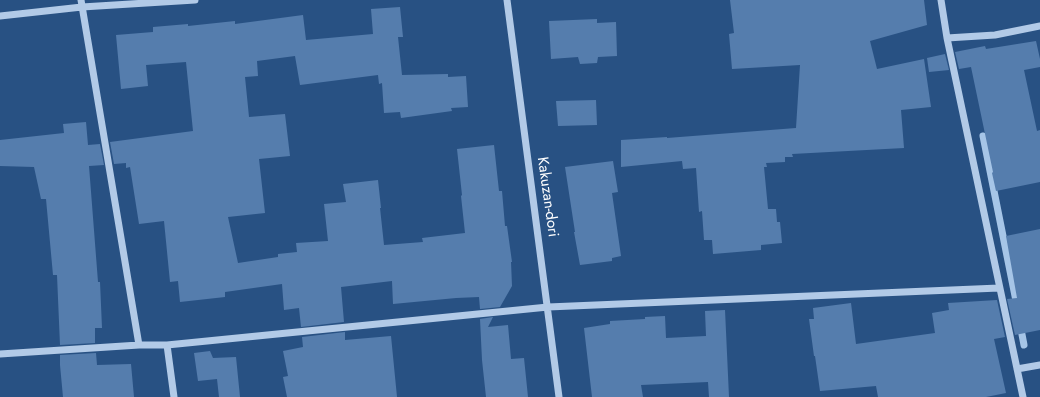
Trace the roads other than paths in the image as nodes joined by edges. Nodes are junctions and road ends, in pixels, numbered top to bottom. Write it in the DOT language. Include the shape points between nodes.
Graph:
graph roads {
  1 [pos="195,0"];
  2 [pos="508,0"];
  3 [pos="941,0"];
  4 [pos="81,3"];
  5 [pos="0,16"];
  6 [pos="1040,26"];
  7 [pos="947,38"];
  8 [pos="999,288"];
  9 [pos="548,307"];
  10 [pos="139,345"];
  11 [pos="167,345"];
  12 [pos="0,354"];
  13 [pos="1040,365"];
  14 [pos="1017,369"];
  15 [pos="174,397"];
  16 [pos="559,397"];
  17 [pos="1023,397"];
  1 -- 4 [label="street"];
  2 -- 9 [label="street, Kakuzan-dori"];
  3 -- 7 [label="street"];
  4 -- 5 [label="street"];
  4 -- 10 [label="street"];
  6 -- 7 [label="street" via="995,35"];
  7 -- 8 [label="street"];
  8 -- 9 [label="street"];
  8 -- 14 [label="street"];
  9 -- 11 [label="street"];
  9 -- 16 [label="street, Kakuzan-dori"];
  10 -- 11 [label="street"];
  10 -- 12 [label="street"];
  11 -- 15 [label="street"];
  13 -- 14 [label="street"];
  14 -- 17 [label="street"];
}
